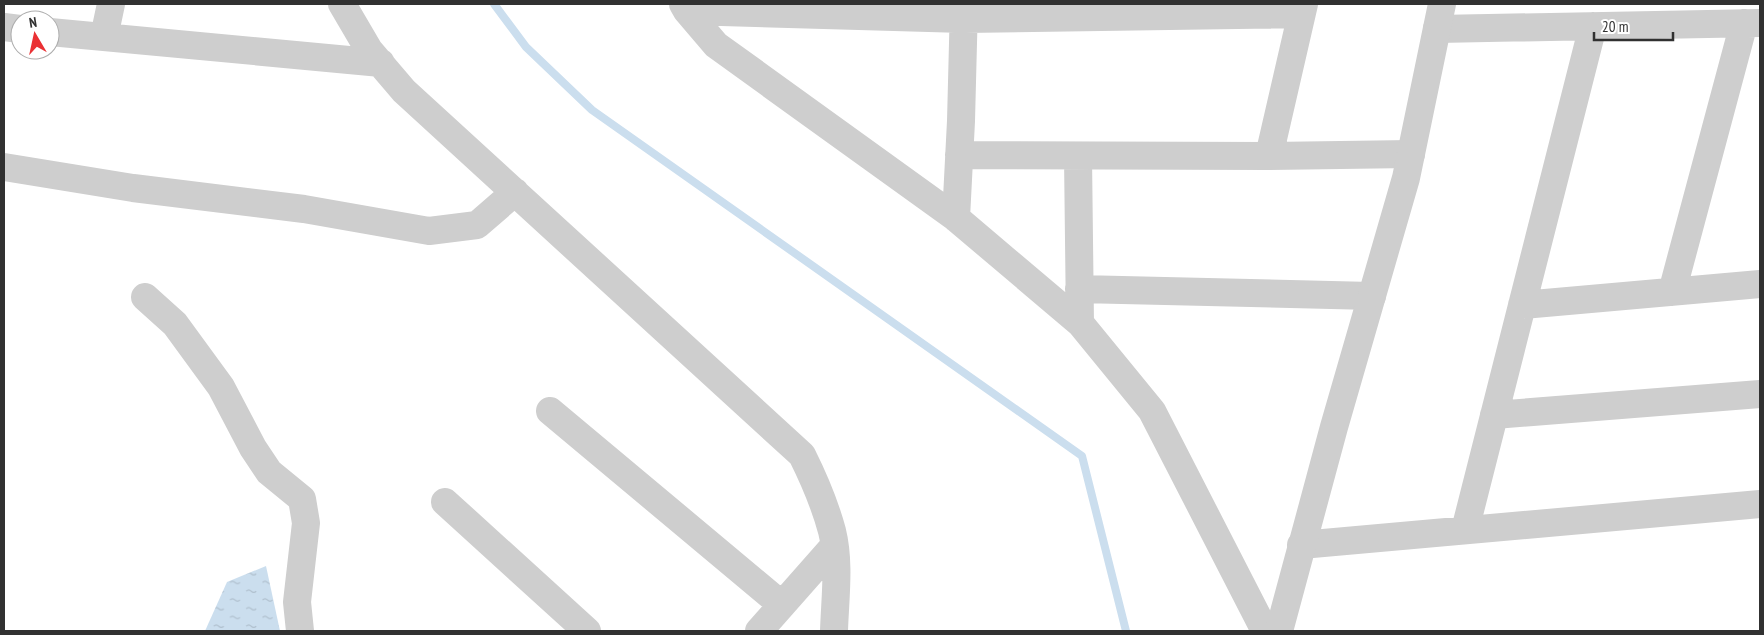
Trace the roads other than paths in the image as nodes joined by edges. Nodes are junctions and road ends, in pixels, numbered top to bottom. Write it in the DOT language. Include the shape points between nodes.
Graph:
graph roads {
  1 [pos="112,4"];
  2 [pos="342,4"];
  3 [pos="685,8"];
  4 [pos="820,9"];
  5 [pos="1302,9"];
  6 [pos="964,11"];
  7 [pos="1439,16"];
  8 [pos="1752,23"];
  9 [pos="1593,26"];
  10 [pos="60,33"];
  11 [pos="104,37"];
  12 [pos="381,64"];
  13 [pos="1411,154"];
  14 [pos="960,155"];
  15 [pos="1078,156"];
  16 [pos="1269,156"];
  17 [pos="4,167"];
  18 [pos="515,192"];
  19 [pos="956,218"];
  20 [pos="1760,284"];
  21 [pos="1079,289"];
  22 [pos="1672,292"];
  23 [pos="1372,296"];
  24 [pos="145,297"];
  25 [pos="1522,305"];
  26 [pos="1080,323"];
  27 [pos="1760,394"];
  28 [pos="550,411"];
  29 [pos="1494,415"];
  30 [pos="445,502"];
  31 [pos="1760,504"];
  32 [pos="1465,530"];
  33 [pos="1301,545"];
  34 [pos="834,546"];
  35 [pos="782,605"];
  36 [pos="300,631"];
  37 [pos="587,631"];
  38 [pos="759,631"];
  39 [pos="834,631"];
  40 [pos="1265,631"];
  41 [pos="1279,631"];
  1 -- 11 [label="street"];
  2 -- 12 [label="street"];
  3 -- 4 [label="street"];
  3 -- 19 [label="street" via="716,45"];
  4 -- 6 [label="street"];
  5 -- 6 [label="street"];
  5 -- 16 [label="street"];
  6 -- 14 [label="street"];
  7 -- 9 [label="street"];
  7 -- 13 [label="street"];
  8 -- 9 [label="street"];
  8 -- 22 [label="street"];
  9 -- 25 [label="street"];
  10 -- 11 [label="street"];
  11 -- 12 [label="street"];
  12 -- 18 [label="street" via="404,91"];
  13 -- 16 [label="street"];
  13 -- 23 [label="street"];
  14 -- 15 [label="street"];
  14 -- 19 [label="street"];
  15 -- 16 [label="street"];
  15 -- 21 [label="street"];
  17 -- 18 [label="street" via="133,188 304,209 429,231 476,225"];
  18 -- 34 [label="street" via="802,455 814,479"];
  19 -- 26 [label="street"];
  20 -- 22 [label="street"];
  21 -- 23 [label="street"];
  21 -- 26 [label="street"];
  22 -- 25 [label="street"];
  23 -- 33 [label="street"];
  24 -- 36 [label="street" via="175,324 221,387 269,472 302,499 306,523 297,602"];
  25 -- 29 [label="street"];
  26 -- 40 [label="street" via="1152,410"];
  27 -- 29 [label="street"];
  28 -- 35 [label="street"];
  29 -- 32 [label="street"];
  30 -- 37 [label="street"];
  31 -- 32 [label="street"];
  32 -- 33 [label="street"];
  33 -- 41 [label="street"];
  34 -- 35 [label="street"];
  34 -- 39 [label="street"];
  35 -- 38 [label="street"];
}
